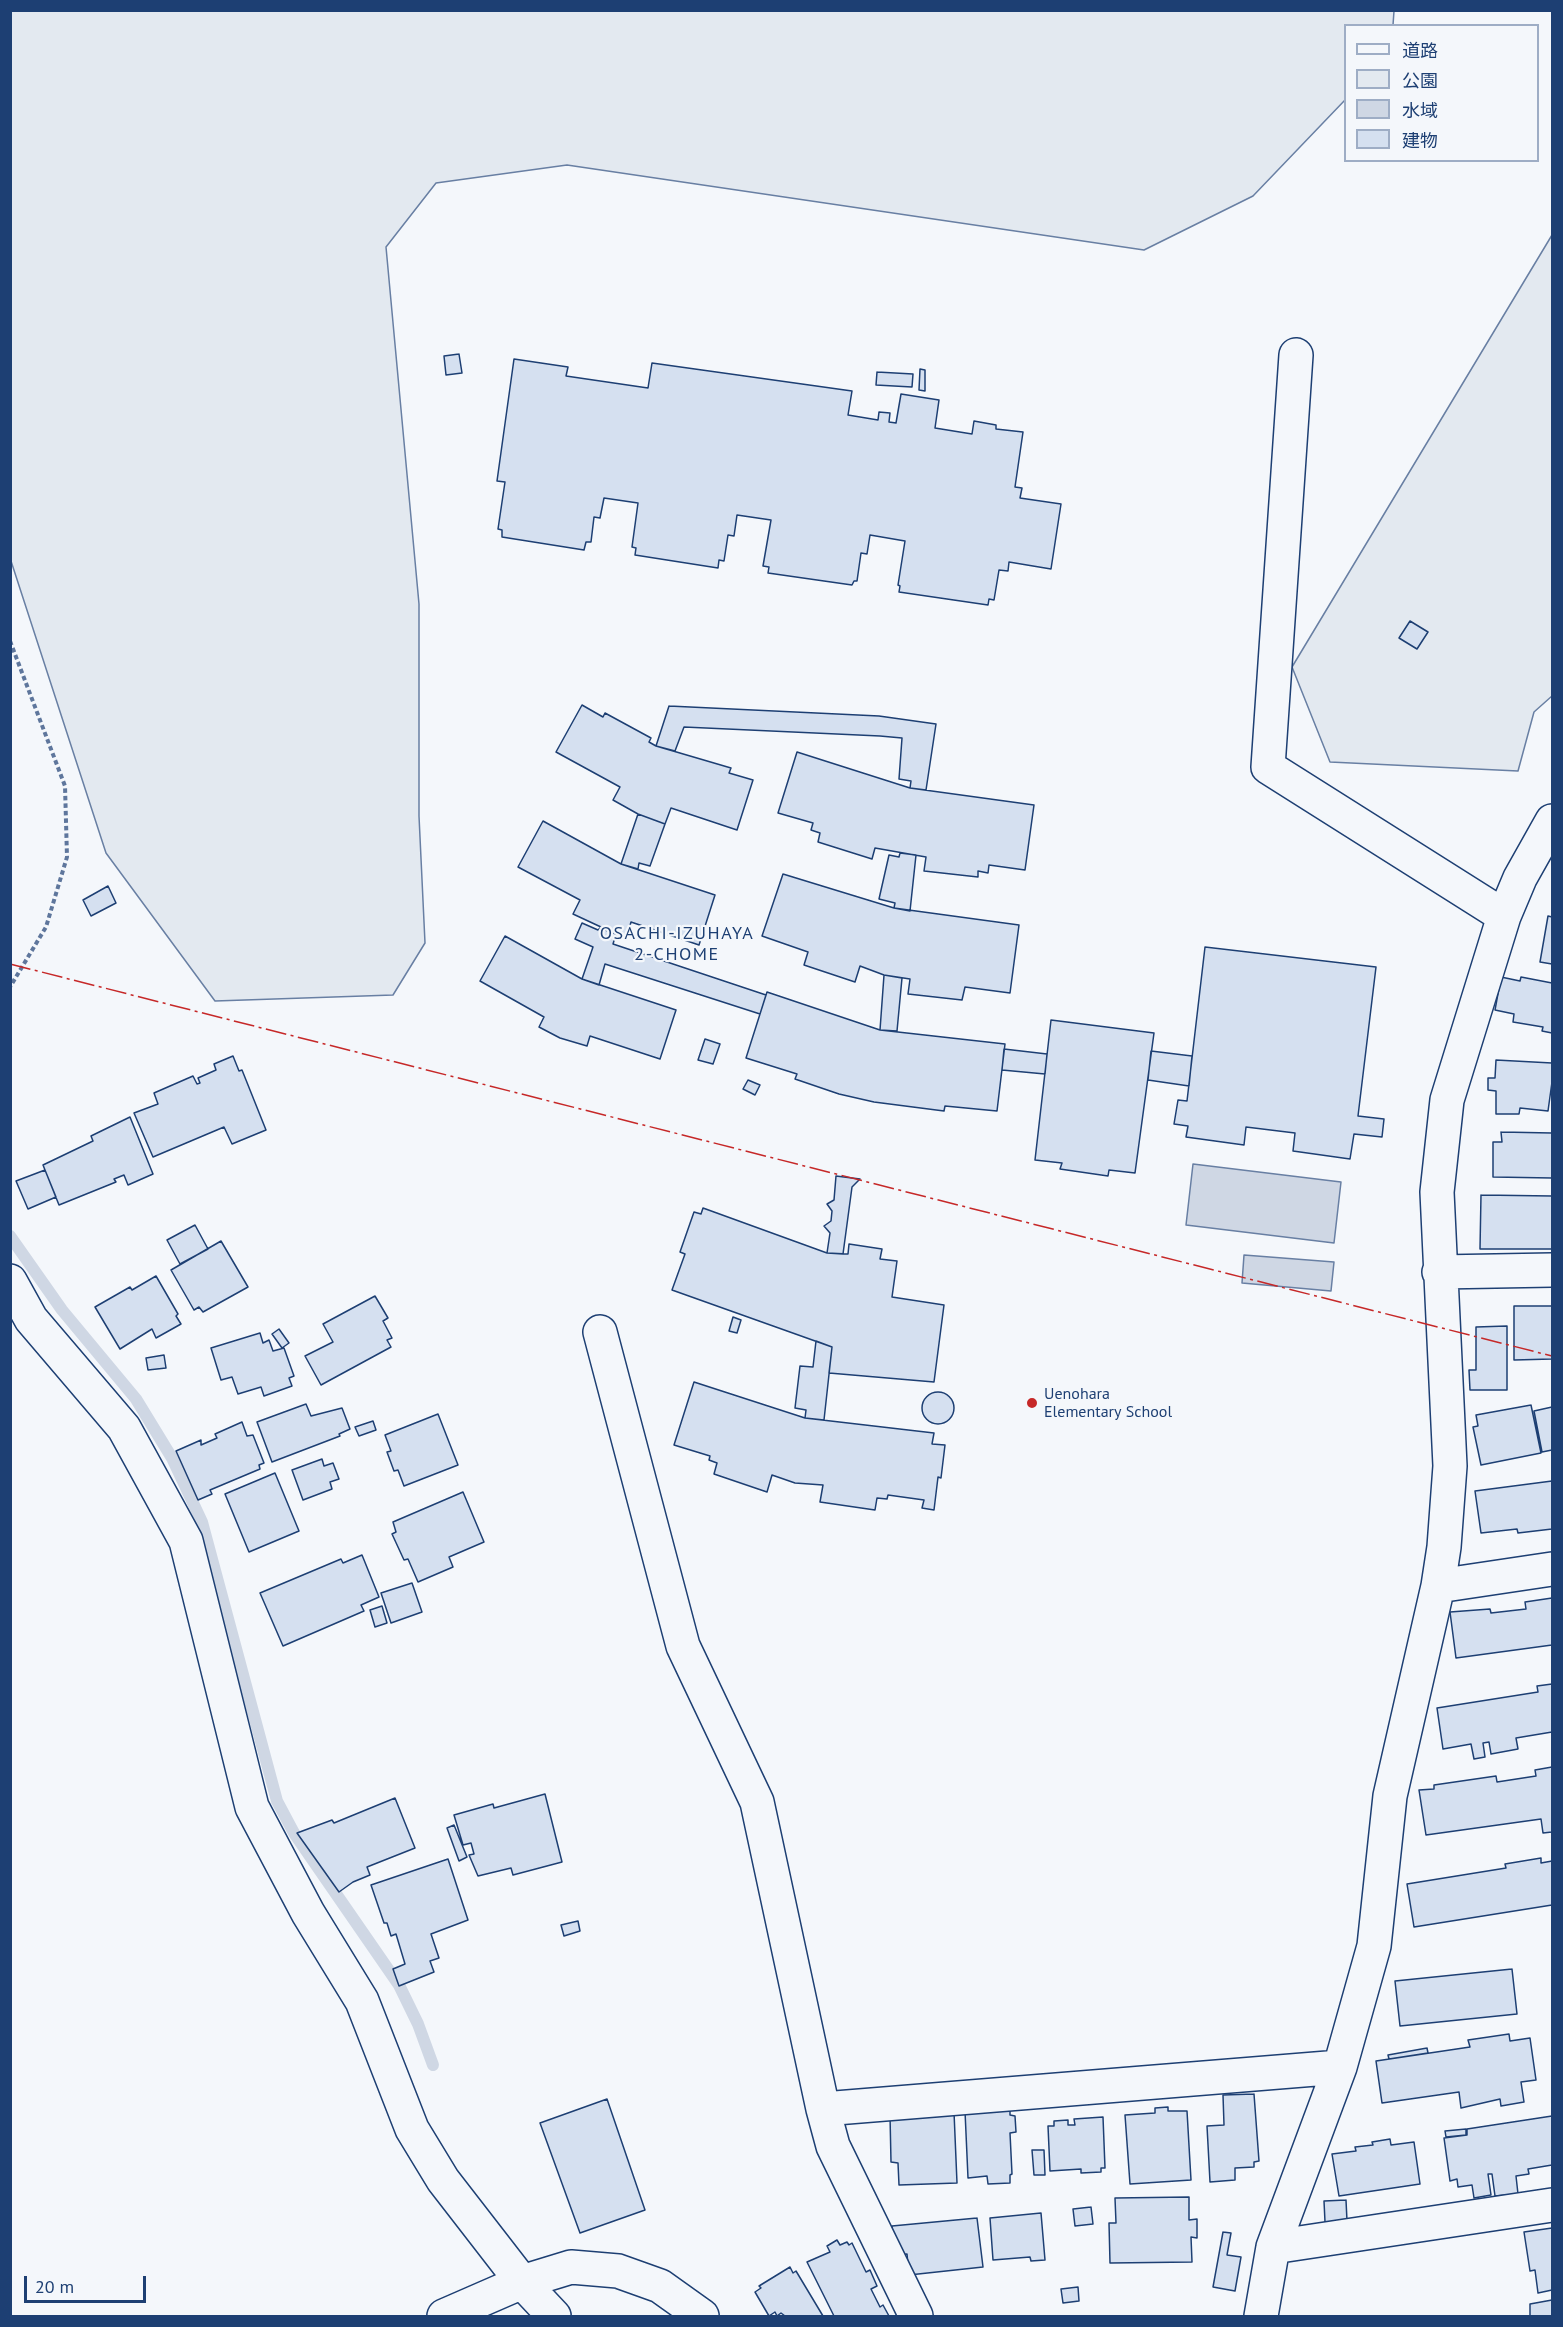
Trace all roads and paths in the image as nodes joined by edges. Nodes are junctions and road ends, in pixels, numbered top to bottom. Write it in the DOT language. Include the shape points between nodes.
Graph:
graph roads {
  1 [pos="1296,355"];
  2 [pos="10,641"];
  3 [pos="1552,822"];
  4 [pos="1504,916"];
  5 [pos="10,987"];
  6 [pos="1552,1270"];
  7 [pos="1439,1272"];
  8 [pos="10,1281"];
  9 [pos="600,1332"];
  10 [pos="1552,1569"];
  11 [pos="1437,1586"];
  12 [pos="1340,2067"];
  13 [pos="823,2109"];
  14 [pos="1552,2205"];
  15 [pos="1274,2247"];
  16 [pos="522,2282"];
  17 [pos="444,2316"];
  18 [pos="554,2316"];
  19 [pos="702,2316"];
  20 [pos="916,2316"];
  21 [pos="1261,2316"];
  1 -- 4 [label="street" via="1268,767"];
  2 -- 5 [label="path" via="65,786 67,857 46,927"];
  3 -- 4 [label="street" via="1520,878"];
  4 -- 7 [label="street" via="1447,1100 1437,1192"];
  6 -- 7 [label="street"];
  7 -- 11 [label="street" via="1450,1466"];
  8 -- 16 [label="street" via="31,1318 124,1428 186,1541 252,1807 308,1913 362,2001 412,2129 443,2180"];
  9 -- 13 [label="street" via="683,1646 758,1802"];
  10 -- 11 [label="street"];
  11 -- 12 [label="street" via="1390,1796 1374,1946"];
  12 -- 13 [label="street"];
  12 -- 15 [label="street"];
  13 -- 20 [label="street" via="833,2146"];
  14 -- 15 [label="street"];
  15 -- 21 [label="street"];
  16 -- 17 [label="street"];
  16 -- 18 [label="street"];
  16 -- 19 [label="street" via="571,2267 618,2271 660,2286"];
}
